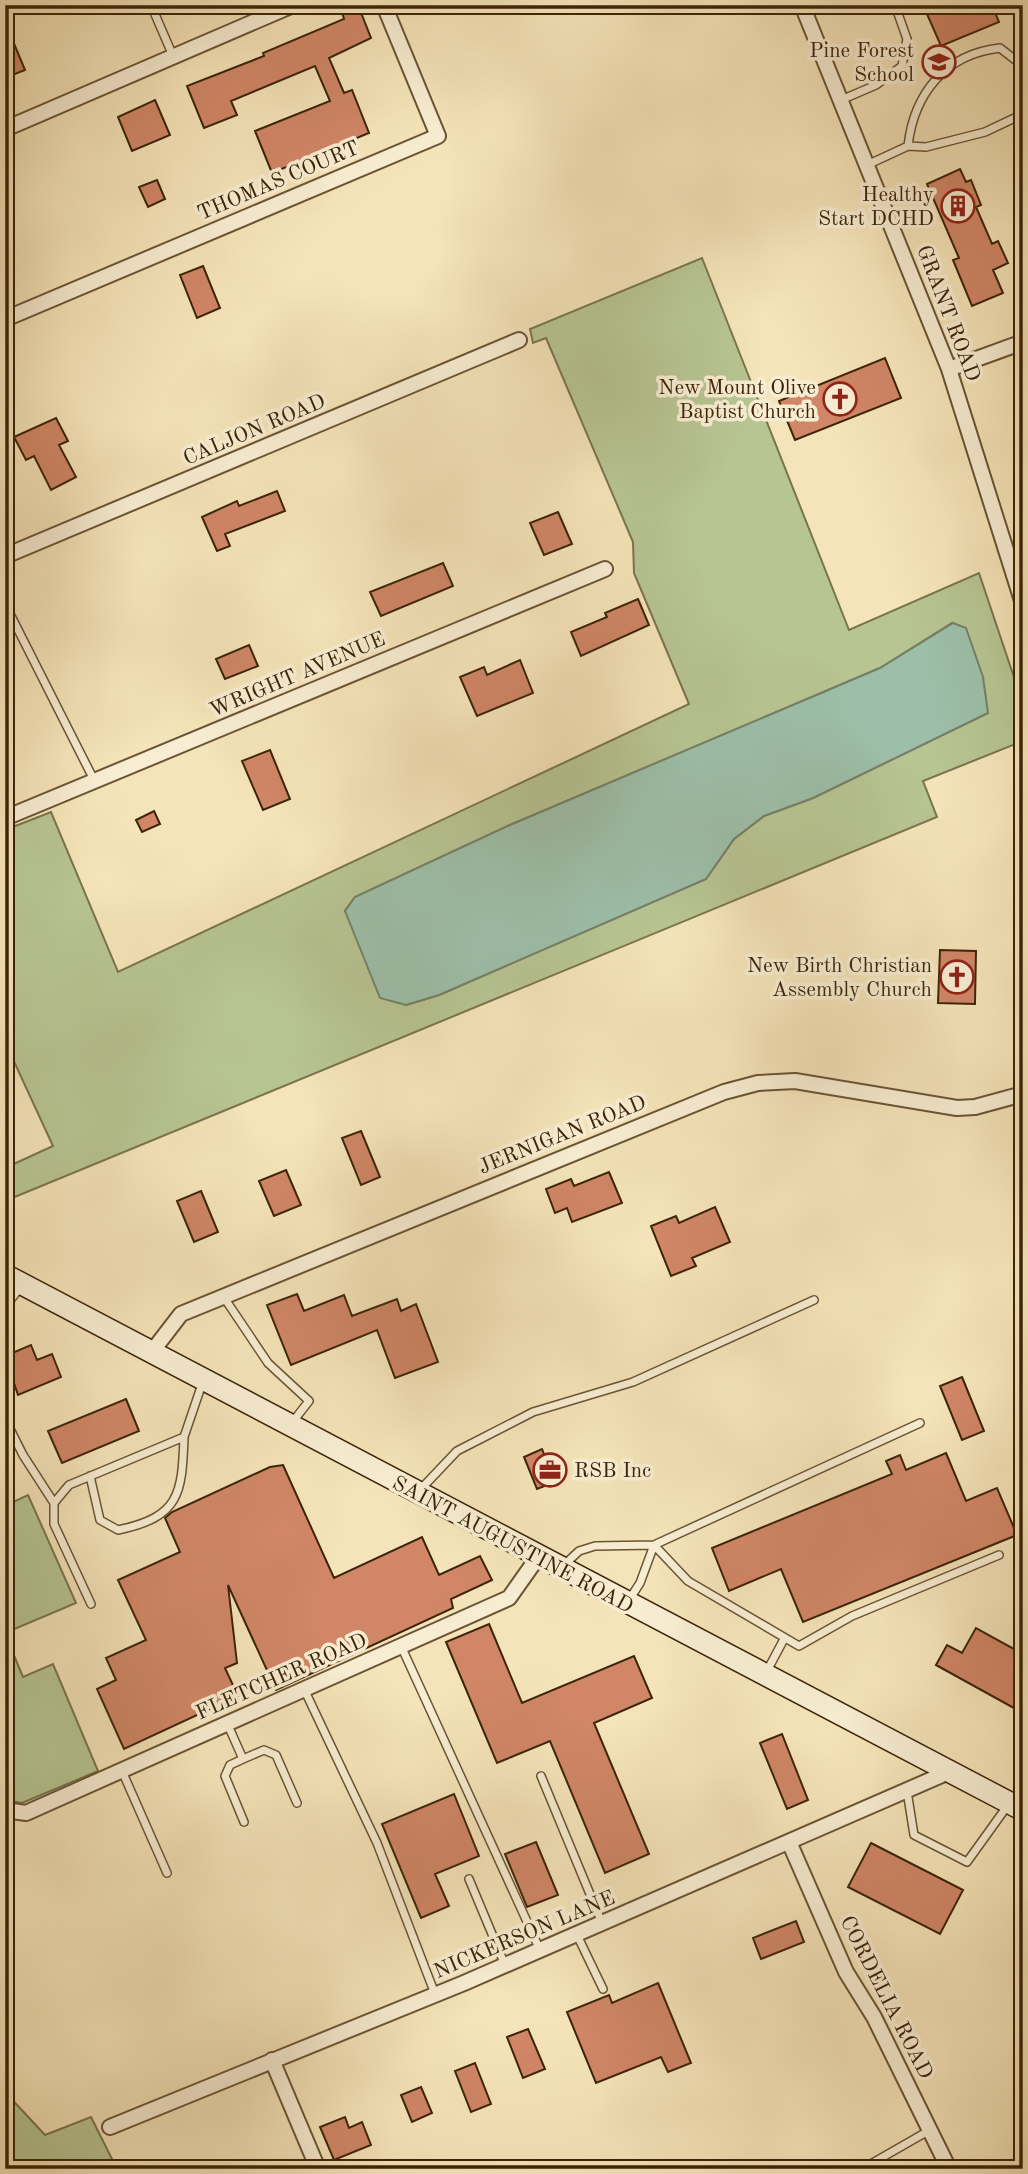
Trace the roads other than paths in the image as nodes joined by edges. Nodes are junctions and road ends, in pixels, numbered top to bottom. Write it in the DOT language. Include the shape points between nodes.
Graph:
graph roads {
  1 [pos="151,5"];
  2 [pos="293,5"];
  3 [pos="384,5"];
  4 [pos="802,5"];
  5 [pos="895,5"];
  6 [pos="173,56"];
  7 [pos="1023,66"];
  8 [pos="840,100"];
  9 [pos="1023,114"];
  10 [pos="5,129"];
  11 [pos="908,146"];
  12 [pos="867,164"];
  13 [pos="5,319"];
  14 [pos="519,340"];
  15 [pos="1023,342"];
  16 [pos="949,369"];
  17 [pos="5,556"];
  18 [pos="1017,562"];
  19 [pos="606,569"];
  20 [pos="5,604"];
  21 [pos="1023,604"];
  22 [pos="94,781"];
  23 [pos="5,818"];
  24 [pos="1023,1094"];
  25 [pos="14,1280"];
  26 [pos="222,1295"];
  27 [pos="814,1300"];
  28 [pos="5,1307"];
  29 [pos="151,1353"];
  30 [pos="203,1380"];
  31 [pos="5,1419"];
  32 [pos="920,1423"];
  33 [pos="289,1426"];
  34 [pos="184,1437"];
  35 [pos="90,1476"];
  36 [pos="417,1493"];
  37 [pos="54,1503"];
  38 [pos="654,1545"];
  39 [pos="999,1555"];
  40 [pos="538,1558"];
  41 [pos="560,1569"];
  42 [pos="91,1604"];
  43 [pos="627,1604"];
  44 [pos="784,1639"];
  45 [pos="401,1646"];
  46 [pos="765,1675"];
  47 [pos="304,1689"];
  48 [pos="227,1723"];
  49 [pos="243,1759"];
  50 [pos="122,1770"];
  51 [pos="951,1772"];
  52 [pos="541,1776"];
  53 [pos="907,1791"];
  54 [pos="297,1803"];
  55 [pos="1016,1807"];
  56 [pos="5,1810"];
  57 [pos="244,1822"];
  58 [pos="790,1844"];
  59 [pos="167,1873"];
  60 [pos="469,1879"];
  61 [pos="602,1924"];
  62 [pos="577,1935"];
  63 [pos="540,1951"];
  64 [pos="505,1965"];
  65 [pos="603,1989"];
  66 [pos="435,1995"];
  67 [pos="272,2060"];
  68 [pos="110,2127"];
  69 [pos="930,2130"];
  70 [pos="318,2169"];
  71 [pos="862,2169"];
  72 [pos="949,2169"];
  1 -- 6 [label="lane"];
  2 -- 6 [label="street"];
  3 -- 13 [label="street, THOMAS COURT" via="438,136"];
  4 -- 8 [label="street, GRANT ROAD"];
  5 -- 8 [label="lane" via="907,39 902,66 876,85"];
  6 -- 10 [label="street"];
  7 -- 11 [label="lane" via="1000,48 955,61 931,83 915,113"];
  8 -- 12 [label="street, GRANT ROAD"];
  9 -- 11 [label="lane" via="985,132 926,147"];
  11 -- 12 [label="lane"];
  12 -- 16 [label="street, GRANT ROAD"];
  14 -- 17 [label="street, CALJON ROAD"];
  15 -- 16 [label="street"];
  16 -- 18 [label="street, GRANT ROAD"];
  18 -- 21 [label="street, GRANT ROAD"];
  19 -- 22 [label="street, WRIGHT AVENUE"];
  20 -- 22 [label="lane"];
  22 -- 23 [label="street, WRIGHT AVENUE"];
  24 -- 26 [label="street, JERNIGAN ROAD" via="975,1107 948,1107 795,1081 758,1083 673,1111"];
  25 -- 28 [label="lane"];
  25 -- 29 [label="main road, SAINT AUGUSTINE ROAD"];
  26 -- 29 [label="street, JERNIGAN ROAD" via="181,1314"];
  26 -- 33 [label="lane" via="268,1363 309,1401"];
  27 -- 36 [label="lane" via="633,1382 533,1412 457,1451"];
  29 -- 30 [label="main road, SAINT AUGUSTINE ROAD"];
  30 -- 33 [label="main road, SAINT AUGUSTINE ROAD"];
  30 -- 34 [label="lane"];
  31 -- 37 [label="lane"];
  32 -- 38 [label="lane"];
  33 -- 36 [label="main road, SAINT AUGUSTINE ROAD"];
  34 -- 35 [label="lane"];
  34 -- 35 [label="lane" via="177,1497 138,1526 118,1530 100,1520"];
  35 -- 37 [label="lane" via="69,1485"];
  36 -- 40 [label="main road, SAINT AUGUSTINE ROAD"];
  37 -- 42 [label="lane" via="54,1524"];
  38 -- 41 [label="lane" via="595,1546 579,1551"];
  38 -- 43 [label="lane"];
  38 -- 44 [label="lane" via="688,1581"];
  39 -- 44 [label="lane" via="852,1616 799,1646"];
  40 -- 41 [label="main road, SAINT AUGUSTINE ROAD"];
  40 -- 45 [label="street, FLETCHER ROAD" via="509,1598"];
  41 -- 43 [label="main road, SAINT AUGUSTINE ROAD"];
  43 -- 46 [label="main road, SAINT AUGUSTINE ROAD"];
  44 -- 46 [label="lane"];
  45 -- 47 [label="street, FLETCHER ROAD"];
  45 -- 63 [label="lane"];
  46 -- 51 [label="main road, SAINT AUGUSTINE ROAD"];
  47 -- 48 [label="street, FLETCHER ROAD"];
  47 -- 66 [label="lane" via="377,1843"];
  48 -- 49 [label="lane"];
  48 -- 50 [label="street, FLETCHER ROAD"];
  49 -- 54 [label="lane" via="264,1750 276,1755"];
  49 -- 57 [label="lane" via="230,1765 225,1776"];
  50 -- 56 [label="street, FLETCHER ROAD" via="26,1814"];
  50 -- 59 [label="lane"];
  51 -- 53 [label="street, NICKERSON LANE"];
  51 -- 55 [label="main road, SAINT AUGUSTINE ROAD"];
  52 -- 61 [label="lane"];
  53 -- 55 [label="lane" via="914,1835 967,1862"];
  53 -- 58 [label="street, NICKERSON LANE"];
  58 -- 61 [label="street, NICKERSON LANE"];
  58 -- 69 [label="street, CORDELIA ROAD" via="846,1972 874,2017"];
  60 -- 64 [label="lane"];
  61 -- 62 [label="street, NICKERSON LANE"];
  62 -- 63 [label="street, NICKERSON LANE"];
  62 -- 65 [label="lane"];
  63 -- 64 [label="street, NICKERSON LANE"];
  64 -- 66 [label="street, NICKERSON LANE"];
  66 -- 67 [label="street, NICKERSON LANE"];
  67 -- 68 [label="street, NICKERSON LANE"];
  67 -- 70 [label="street"];
  69 -- 71 [label="lane"];
  69 -- 72 [label="street, CORDELIA ROAD"];
}
